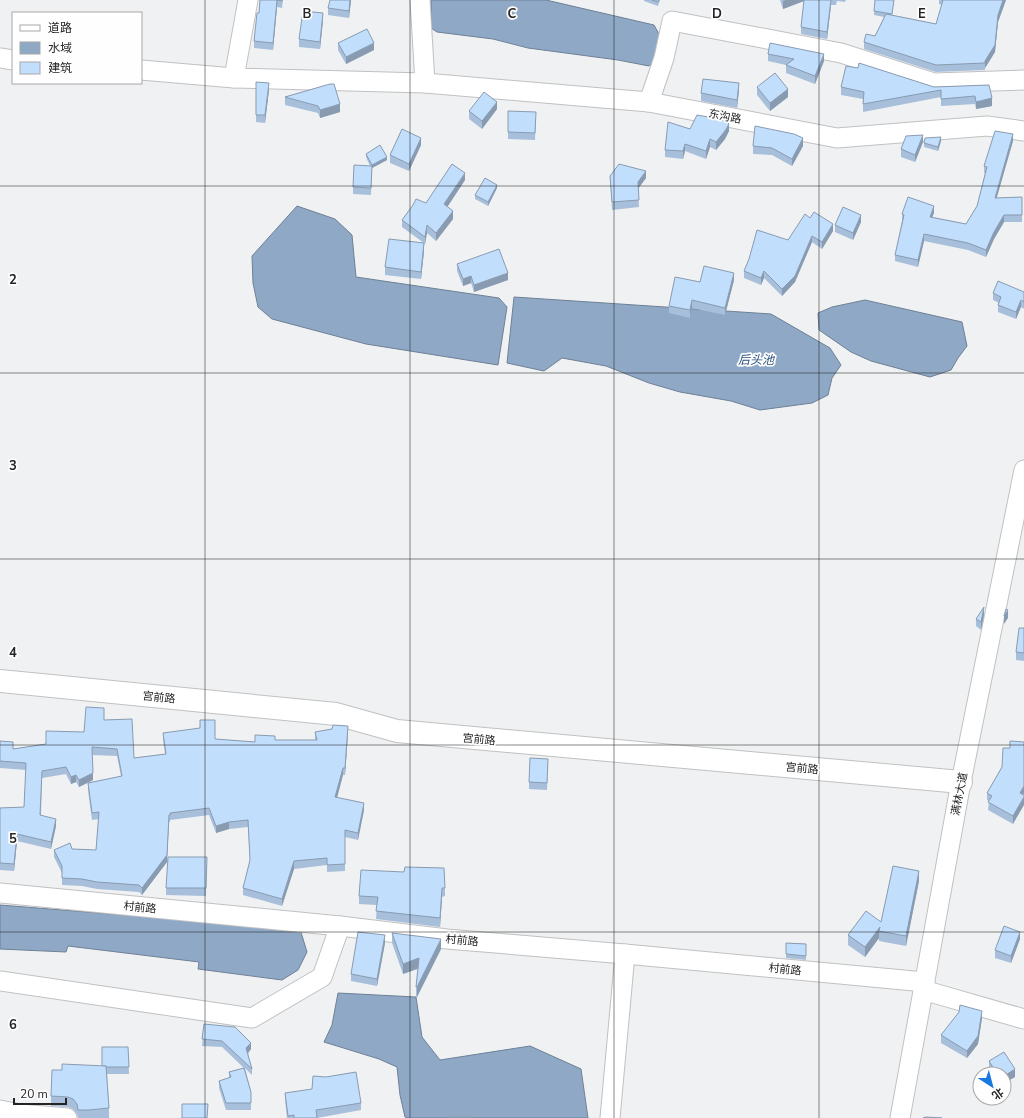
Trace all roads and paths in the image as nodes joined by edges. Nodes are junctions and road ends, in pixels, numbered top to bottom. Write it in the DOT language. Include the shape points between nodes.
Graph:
graph roads {
  1 [pos="248,0"];
  2 [pos="420,0"];
  3 [pos="0,58"];
  4 [pos="12,60"];
  5 [pos="142,70"];
  6 [pos="234,78"];
  7 [pos="1024,80"];
  8 [pos="425,83"];
  9 [pos="649,102"];
  10 [pos="1024,131"];
  11 [pos="1024,470"];
  12 [pos="0,681"];
  13 [pos="961,782"];
  14 [pos="0,893"];
  15 [pos="340,926"];
  16 [pos="625,954"];
  17 [pos="0,981"];
  18 [pos="924,986"];
  19 [pos="1024,1019"];
  20 [pos="0,1110"];
  21 [pos="67,1118"];
  22 [pos="610,1118"];
  23 [pos="900,1118"];
  1 -- 6 [label="street"];
  2 -- 8 [label="street"];
  3 -- 4 [label="street"];
  5 -- 6 [label="street, 东沟路"];
  6 -- 8 [label="street, 东沟路"];
  7 -- 9 [label="street" via="934,83 841,53 672,21 664,58"];
  8 -- 9 [label="street, 东沟路"];
  9 -- 10 [label="street, 东沟路" via="837,138 987,126"];
  11 -- 13 [label="street, 满林大道"];
  12 -- 13 [label="street, 宫前路" via="336,714 397,731"];
  13 -- 18 [label="street, 满林大道"];
  14 -- 15 [label="street, 村前路"];
  15 -- 16 [label="street, 村前路" via="447,939"];
  15 -- 17 [label="street" via="322,977 252,1018"];
  16 -- 18 [label="street, 村前路"];
  16 -- 22 [label="street"];
  18 -- 19 [label="street, 村前路"];
  18 -- 23 [label="street, 满林大道"];
  20 -- 21 [label="street"];
}
